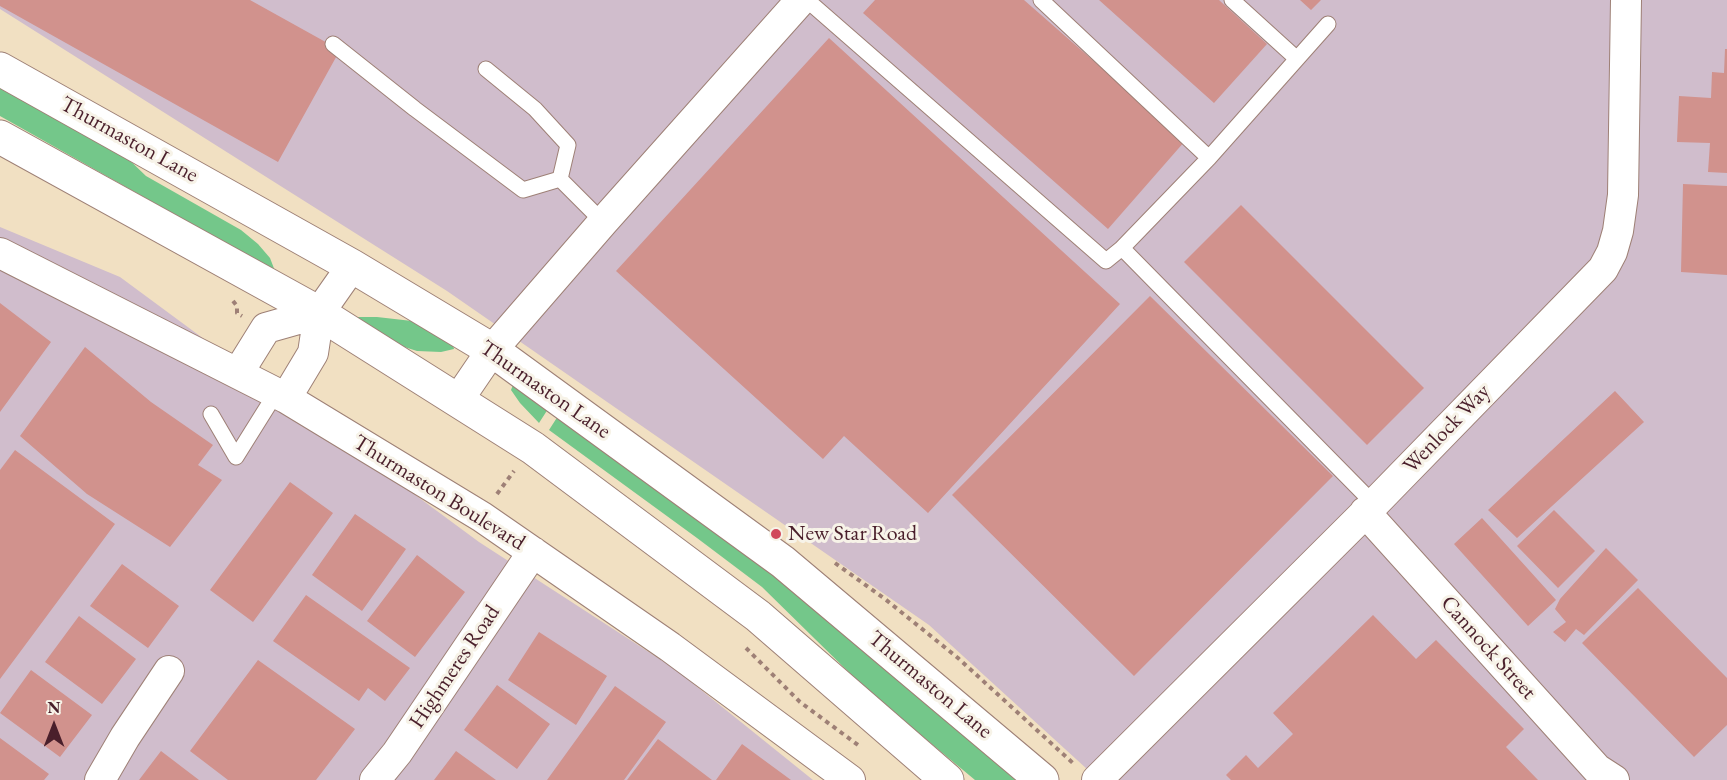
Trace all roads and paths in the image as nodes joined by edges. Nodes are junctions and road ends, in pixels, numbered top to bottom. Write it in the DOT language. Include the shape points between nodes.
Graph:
graph roads {
  1 [pos="801,0"];
  2 [pos="807,0"];
  3 [pos="1041,0"];
  4 [pos="1232,0"];
  5 [pos="1626,0"];
  6 [pos="1328,24"];
  7 [pos="333,44"];
  8 [pos="1297,59"];
  9 [pos="0,69"];
  10 [pos="486,69"];
  11 [pos="0,137"];
  12 [pos="1209,158"];
  13 [pos="560,179"];
  14 [pos="603,222"];
  15 [pos="1122,248"];
  16 [pos="0,253"];
  17 [pos="352,266"];
  18 [pos="232,298"];
  19 [pos="319,312"];
  20 [pos="266,328"];
  21 [pos="492,350"];
  22 [pos="238,373"];
  23 [pos="281,395"];
  24 [pos="458,400"];
  25 [pos="212,414"];
  26 [pos="506,464"];
  27 [pos="502,487"];
  28 [pos="1370,508"];
  29 [pos="533,552"];
  30 [pos="742,645"];
  31 [pos="169,671"];
  32 [pos="866,750"];
  33 [pos="100,780"];
  34 [pos="375,780"];
  35 [pos="850,780"];
  36 [pos="947,780"];
  37 [pos="1042,780"];
  38 [pos="1096,780"];
  39 [pos="1614,780"];
  1 -- 14 [label="street"];
  2 -- 15 [label="lane" via="1106,261"];
  3 -- 12 [label="lane"];
  4 -- 8 [label="lane"];
  5 -- 28 [label="street, Wenlock Way" via="1623,195 1612,252 1603,269"];
  6 -- 8 [label="lane"];
  7 -- 13 [label="lane" via="523,190"];
  8 -- 12 [label="lane"];
  9 -- 17 [label="highway, Thurmaston Lane"];
  10 -- 13 [label="lane" via="535,109 568,145"];
  11 -- 19 [label="highway"];
  12 -- 15 [label="lane"];
  13 -- 14 [label="lane"];
  14 -- 21 [label="street"];
  15 -- 28 [label="lane"];
  16 -- 22 [label="street, Thurmaston Boulevard"];
  17 -- 19 [label="street"];
  17 -- 21 [label="highway, Thurmaston Lane"];
  18 -- 20 [label="path" via="237,313"];
  19 -- 20 [label="street"];
  19 -- 23 [label="street" via="313,354"];
  19 -- 24 [label="highway"];
  20 -- 22 [label="street"];
  21 -- 24 [label="street"];
  21 -- 37 [label="highway, Thurmaston Lane" via="783,562"];
  22 -- 23 [label="street, Thurmaston Boulevard"];
  23 -- 25 [label="lane" via="236,457"];
  23 -- 29 [label="street, Thurmaston Boulevard"];
  24 -- 36 [label="highway" via="533,448 758,616"];
  26 -- 27 [label="path" via="517,472"];
  28 -- 38 [label="street, Wenlock Way"];
  28 -- 39 [label="street, Cannock Street" via="1597,769"];
  29 -- 34 [label="street, Highmeres Road"];
  29 -- 35 [label="street, Thurmaston Boulevard"];
  30 -- 32 [label="path" via="800,702"];
  31 -- 33 [label="street"];
}
